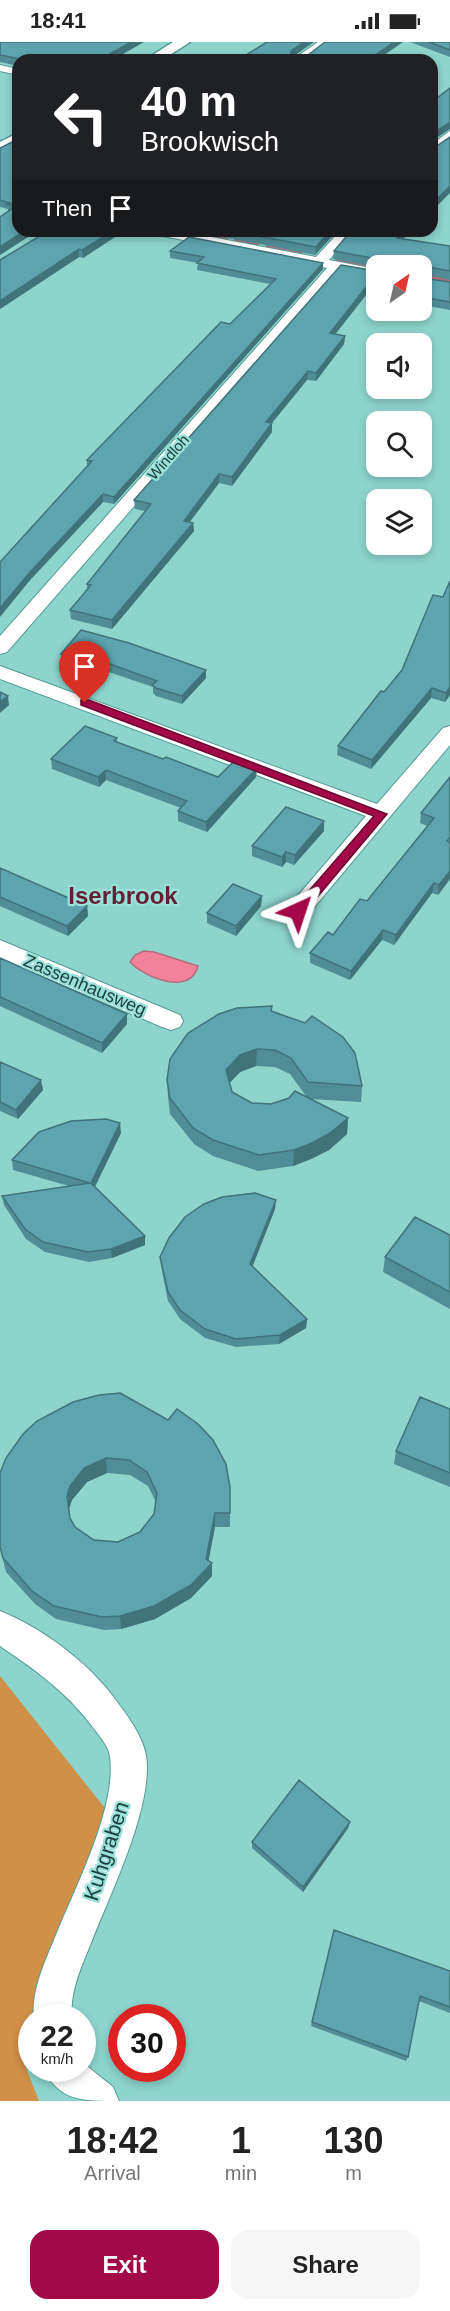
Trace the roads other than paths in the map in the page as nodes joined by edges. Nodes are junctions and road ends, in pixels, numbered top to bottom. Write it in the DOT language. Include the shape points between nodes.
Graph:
graph roads {
  1 [pos="183,42"];
  2 [pos="325,42"];
  3 [pos="162,54"];
  4 [pos="307,54"];
  5 [pos="450,135"];
  6 [pos="438,145"];
  7 [pos="189,237"];
  8 [pos="342,237"];
  9 [pos="319,262"];
  10 [pos="336,266"];
  11 [pos="366,271"];
  12 [pos="0,648"];
  13 [pos="0,672"];
  14 [pos="450,732"];
  15 [pos="381,814"];
  16 [pos="298,911"];
  17 [pos="0,948"];
  18 [pos="171,1021"];
  19 [pos="0,1627"];
  20 [pos="53,2004"];
  21 [pos="76,2082"];
  22 [pos="99,2101"];
  1 -- 3 [label="main road"];
  2 -- 4 [label="street"];
  5 -- 6 [label="street"];
  7 -- 9 [label="street"];
  8 -- 9 [label="street"];
  9 -- 10 [label="street"];
  10 -- 11 [label="street"];
  10 -- 12 [label="street, Windloh"];
  13 -- 15 [label="street"];
  14 -- 15 [label="street"];
  15 -- 16 [label="street"];
  17 -- 18 [label="street, Zassenhausweg"];
  19 -- 20 [label="street, Kuhgraben" via="61,1667 94,1699 128,1754 128,1782 114,1837 61,1969"];
  21 -- 22 [label="street"];
}
